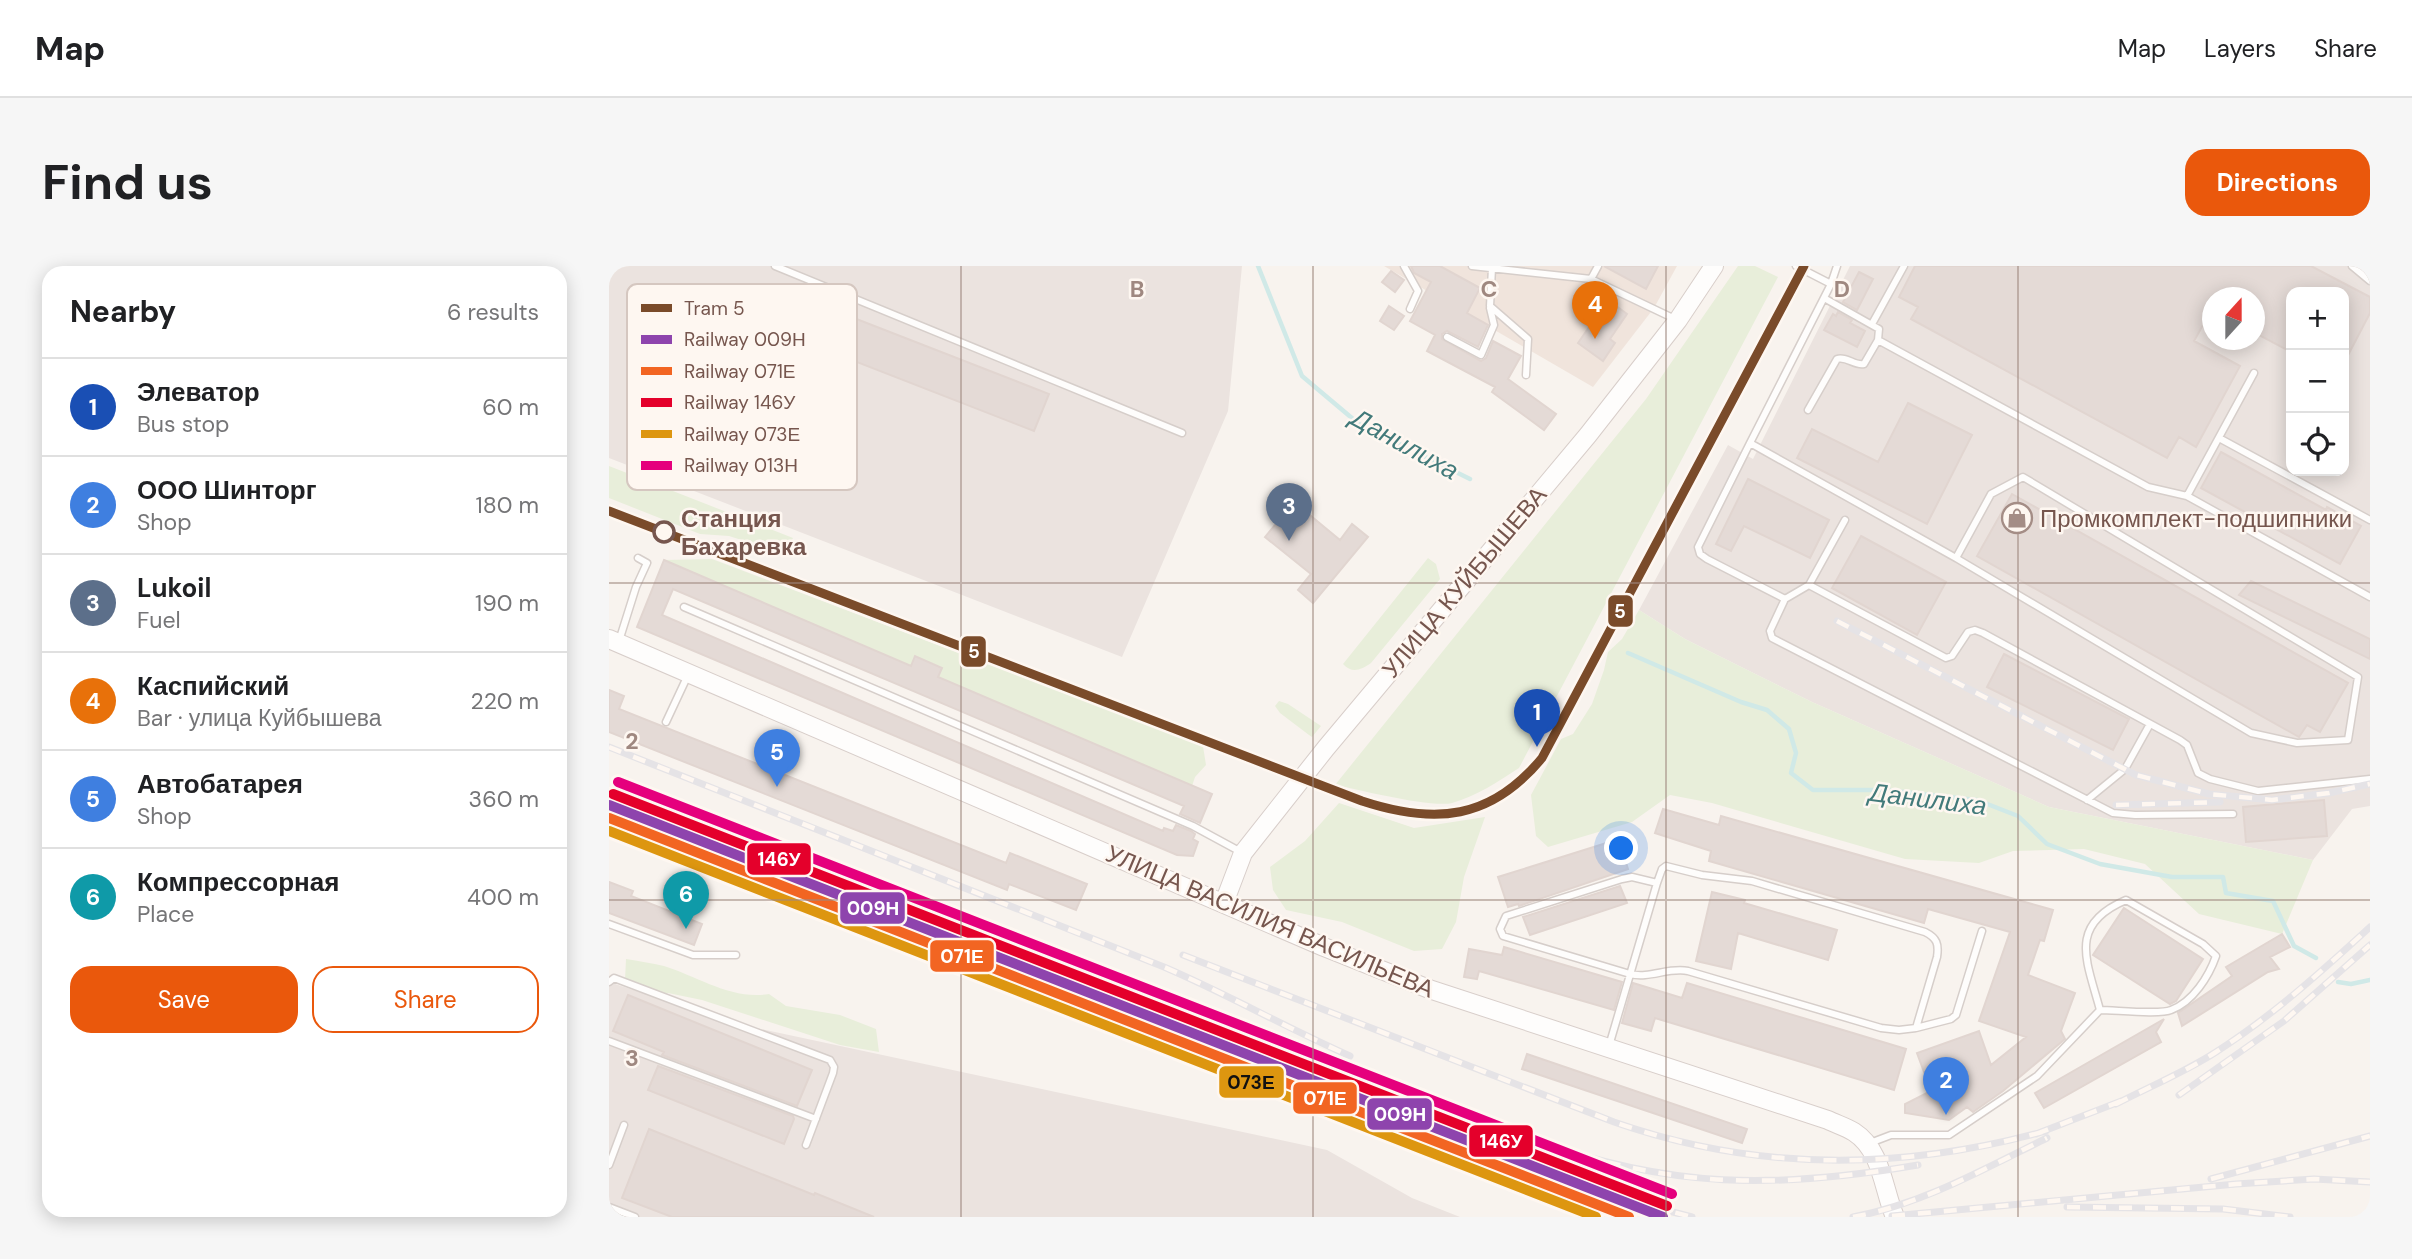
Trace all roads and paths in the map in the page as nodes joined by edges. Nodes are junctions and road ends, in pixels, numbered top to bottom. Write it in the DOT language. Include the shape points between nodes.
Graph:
graph roads {
  1 [pos="775,266"];
  2 [pos="1404,266"];
  3 [pos="1472,266"];
  4 [pos="1598,266"];
  5 [pos="1714,266"];
  6 [pos="1796,266"];
  7 [pos="1837,266"];
  8 [pos="1904,266"];
  9 [pos="2352,266"];
  10 [pos="1492,268"];
  11 [pos="1591,279"];
  12 [pos="2370,281"];
  13 [pos="819,284"];
  14 [pos="1831,284"];
  15 [pos="1824,298"];
  16 [pos="857,300"];
  17 [pos="1490,306"];
  18 [pos="1410,309"];
  19 [pos="1678,320"];
  20 [pos="1872,324"];
  21 [pos="1447,337"];
  22 [pos="1878,340"];
  23 [pos="2254,373"];
  24 [pos="1526,375"];
  25 [pos="1808,410"];
  26 [pos="1182,433"];
  27 [pos="2219,438"];
  28 [pos="1750,443"];
  29 [pos="2187,496"];
  30 [pos="1845,520"];
  31 [pos="2370,520"];
  32 [pos="638,558"];
  33 [pos="1956,558"];
  34 [pos="1809,585"];
  35 [pos="2370,597"];
  36 [pos="1785,599"];
  37 [pos="684,607"];
  38 [pos="614,641"];
  39 [pos="688,673"];
  40 [pos="666,722"];
  41 [pos="2150,724"];
  42 [pos="2370,779"];
  43 [pos="2087,800"];
  44 [pos="2233,814"];
  45 [pos="1243,853"];
  46 [pos="1657,883"];
  47 [pos="1224,903"];
  48 [pos="609,925"];
  49 [pos="1982,931"];
  50 [pos="736,955"];
  51 [pos="1630,974"];
  52 [pos="609,982"];
  53 [pos="2100,1010"];
  54 [pos="1916,1028"];
  55 [pos="609,1041"];
  56 [pos="1609,1048"];
  57 [pos="816,1119"];
  58 [pos="624,1125"];
  59 [pos="1868,1144"];
  60 [pos="806,1145"];
  61 [pos="609,1165"];
  62 [pos="609,1207"];
  63 [pos="635,1217"];
  64 [pos="1895,1217"];
  1 -- 13 [label="lane"];
  2 -- 18 [label="lane" via="1418,291"];
  3 -- 10 [label="lane"];
  4 -- 11 [label="lane"];
  5 -- 19 [label="main road, УЛИЦА КУЙБЫШЕВА"];
  6 -- 14 [label="lane"];
  7 -- 14 [label="lane"];
  8 -- 20 [label="lane"];
  9 -- 12 [label="lane"];
  10 -- 11 [label="lane"];
  10 -- 17 [label="lane"];
  11 -- 19 [label="lane"];
  14 -- 15 [label="lane"];
  15 -- 20 [label="lane"];
  15 -- 28 [label="lane"];
  16 -- 26 [label="lane"];
  17 -- 21 [label="lane" via="1494,325 1481,355"];
  17 -- 24 [label="lane" via="1528,339"];
  19 -- 45 [label="main road, УЛИЦА КУЙБЫШЕВА"];
  20 -- 22 [label="lane" via="1879,329"];
  22 -- 25 [label="lane" via="1864,364 1837,359"];
  22 -- 29 [label="lane" via="2148,487"];
  23 -- 27 [label="lane"];
  27 -- 29 [label="lane"];
  27 -- 31 [label="lane"];
  28 -- 33 [label="lane"];
  28 -- 36 [label="lane" via="1698,547 1707,559"];
  29 -- 35 [label="lane"];
  30 -- 34 [label="lane"];
  32 -- 38 [label="lane" via="647,563"];
  33 -- 33 [label="lane" via="1991,494 2023,477 2358,677 2348,740 2297,743 2251,733"];
  34 -- 36 [label="lane"];
  34 -- 41 [label="lane" via="1945,658 1952,656 1968,632 1983,633"];
  36 -- 43 [label="lane" via="1770,631 1772,638"];
  37 -- 45 [label="lane" via="1193,826"];
  38 -- 39 [label="main road, УЛИЦА ВАСИЛИЯ ВАСИЛЬЕВА"];
  39 -- 40 [label="lane"];
  39 -- 47 [label="main road, УЛИЦА ВАСИЛИЯ ВАСИЛЬЕВА"];
  41 -- 42 [label="lane" via="2187,745 2198,773 2210,779 2258,791"];
  41 -- 43 [label="lane" via="2125,769"];
  43 -- 44 [label="lane" via="2124,815"];
  45 -- 47 [label="main road, УЛИЦА КУЙБЫШЕВА"];
  46 -- 51 [label="lane"];
  46 -- 51 [label="lane" via="1622,879 1509,914 1502,922 1503,936"];
  46 -- 54 [label="lane" via="1662,869 1673,866 1752,881 1934,936 1937,957"];
  47 -- 56 [label="main road, УЛИЦА ВАСИЛИЯ ВАСИЛЬЕВА" via="1429,989"];
  48 -- 50 [label="lane" via="693,956"];
  49 -- 54 [label="lane" via="1956,1015"];
  51 -- 54 [label="lane" via="1641,977 1677,969 1881,1028"];
  51 -- 56 [label="lane"];
  52 -- 57 [label="lane" via="614,978 830,1060 833,1073"];
  53 -- 53 [label="lane" via="2171,1010 2196,991 2216,956 2126,900 2107,908 2084,944"];
  53 -- 59 [label="lane" via="2037,1076 1949,1135 1891,1135"];
  55 -- 57 [label="lane"];
  56 -- 59 [label="main road, УЛИЦА ВАСИЛИЯ ВАСИЛЬЕВА" via="1828,1120"];
  57 -- 60 [label="lane"];
  58 -- 61 [label="lane"];
  59 -- 64 [label="main road"];
  62 -- 63 [label="lane"];
}
